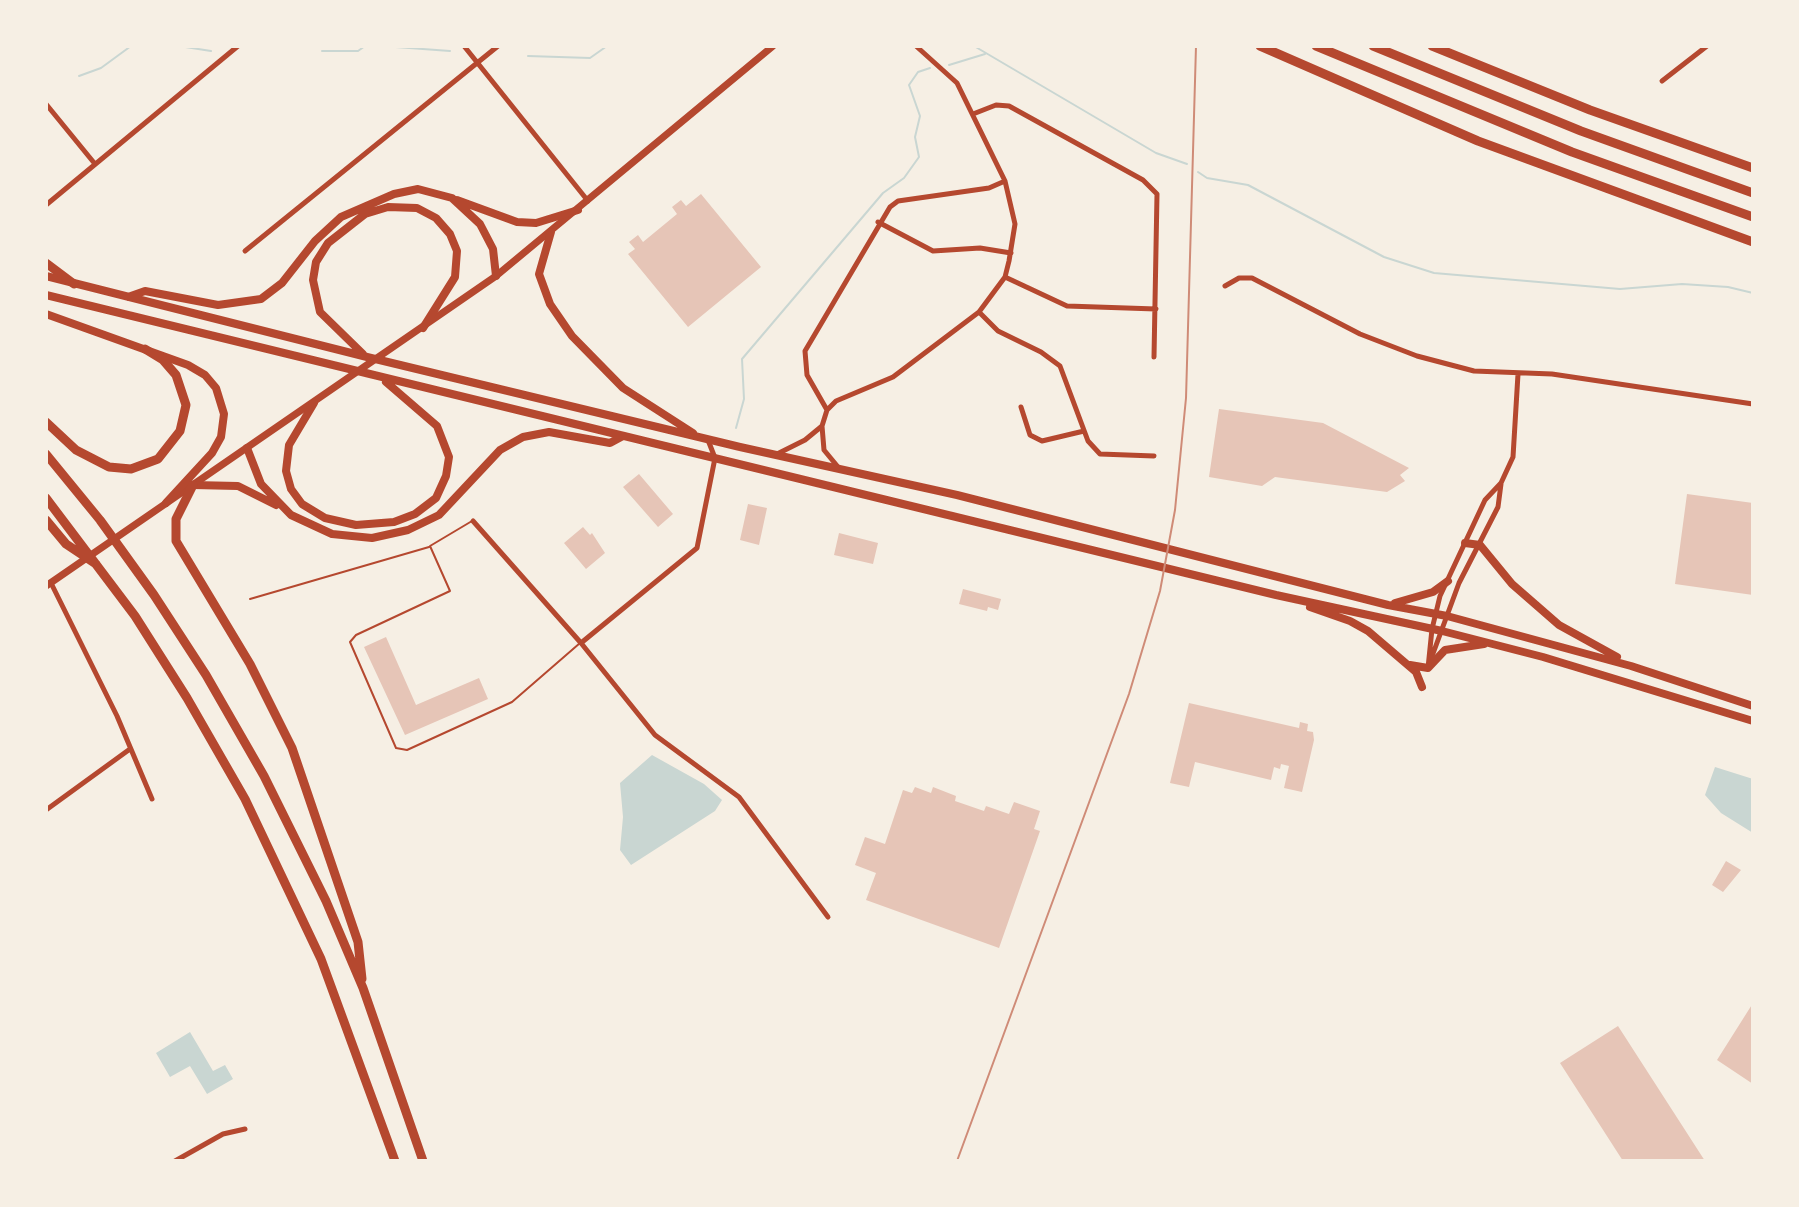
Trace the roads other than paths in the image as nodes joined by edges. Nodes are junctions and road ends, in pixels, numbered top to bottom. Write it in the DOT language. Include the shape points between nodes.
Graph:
graph roads {
  1 [pos="238,46"];
  2 [pos="464,46"];
  3 [pos="498,46"];
  4 [pos="773,46"];
  5 [pos="916,46"];
  6 [pos="1260,46"];
  7 [pos="1316,46"];
  8 [pos="1373,46"];
  9 [pos="1432,46"];
  10 [pos="1707,46"];
  11 [pos="478,63"];
  12 [pos="1662,81"];
  13 [pos="46,104"];
  14 [pos="973,114"];
  15 [pos="95,164"];
  16 [pos="1753,168"];
  17 [pos="1005,181"];
  18 [pos="1753,193"];
  19 [pos="452,198"];
  20 [pos="589,202"];
  21 [pos="46,205"];
  22 [pos="578,210"];
  23 [pos="1753,217"];
  24 [pos="878,222"];
  25 [pos="551,232"];
  26 [pos="1753,242"];
  27 [pos="245,251"];
  28 [pos="1011,253"];
  29 [pos="46,263"];
  30 [pos="46,276"];
  31 [pos="496,276"];
  32 [pos="1005,277"];
  33 [pos="74,284"];
  34 [pos="1225,286"];
  35 [pos="46,295"];
  36 [pos="128,297"];
  37 [pos="1156,309"];
  38 [pos="979,312"];
  39 [pos="46,314"];
  40 [pos="423,328"];
  41 [pos="145,349"];
  42 [pos="367,357"];
  43 [pos="1154,357"];
  44 [pos="1518,374"];
  45 [pos="382,379"];
  46 [pos="314,403"];
  47 [pos="1753,404"];
  48 [pos="1021,407"];
  49 [pos="827,410"];
  50 [pos="46,422"];
  51 [pos="822,426"];
  52 [pos="1084,431"];
  53 [pos="623,436"];
  54 [pos="704,439"];
  55 [pos="247,448"];
  56 [pos="46,454"];
  57 [pos="775,455"];
  58 [pos="1154,456"];
  59 [pos="715,458"];
  60 [pos="842,470"];
  61 [pos="1501,483"];
  62 [pos="193,485"];
  63 [pos="46,498"];
  64 [pos="166,503"];
  65 [pos="280,507"];
  66 [pos="46,520"];
  67 [pos="473,521"];
  68 [pos="1465,543"];
  69 [pos="1480,545"];
  70 [pos="430,546"];
  71 [pos="102,568"];
  72 [pos="1448,581"];
  73 [pos="48,584"];
  74 [pos="1276,595"];
  75 [pos="250,599"];
  76 [pos="1388,605"];
  77 [pos="1435,613"];
  78 [pos="1447,616"];
  79 [pos="1432,629"];
  80 [pos="1442,631"];
  81 [pos="581,643"];
  82 [pos="1489,643"];
  83 [pos="1405,663"];
  84 [pos="1631,666"];
  85 [pos="1428,668"];
  86 [pos="1422,687"];
  87 [pos="1753,706"];
  88 [pos="1753,721"];
  89 [pos="130,749"];
  90 [pos="152,799"];
  91 [pos="46,808"];
  92 [pos="828,917"];
  93 [pos="363,988"];
  94 [pos="245,1129"];
  95 [pos="175,1161"];
  96 [pos="395,1161"];
  97 [pos="423,1161"];
  1 -- 15 [label="street"];
  2 -- 11 [label="street"];
  3 -- 11 [label="street"];
  4 -- 20 [label="main road"];
  5 -- 14 [label="street" via="949,73"];
  6 -- 26 [label="highway" via="1493,147"];
  7 -- 23 [label="highway" via="1572,152"];
  8 -- 18 [label="highway" via="1539,115"];
  9 -- 16 [label="highway"];
  10 -- 12 [label="street"];
  11 -- 20 [label="street"];
  11 -- 27 [label="street"];
  13 -- 15 [label="street"];
  14 -- 17 [label="street"];
  14 -- 37 [label="street" via="1009,106 1151,187 1158,201"];
  15 -- 21 [label="street"];
  17 -- 24 [label="street" via="898,201"];
  17 -- 28 [label="street" via="1015,224"];
  19 -- 22 [label="highway" via="523,223"];
  19 -- 31 [label="highway" via="485,230"];
  19 -- 36 [label="highway" via="418,189 350,211 315,241 273,291 252,302 209,304 145,291"];
  20 -- 22 [label="main road"];
  22 -- 25 [label="main road"];
  24 -- 28 [label="street" via="933,251 980,248"];
  24 -- 49 [label="street" via="805,351 807,375"];
  25 -- 31 [label="main road"];
  25 -- 54 [label="highway" via="539,265 540,282 572,336 623,388"];
  28 -- 32 [label="street"];
  29 -- 33 [label="highway"];
  30 -- 33 [label="highway"];
  31 -- 40 [label="main road"];
  32 -- 37 [label="street" via="1067,306"];
  32 -- 38 [label="street"];
  33 -- 36 [label="highway"];
  34 -- 44 [label="street" via="1252,278 1360,334 1417,356 1474,371"];
  35 -- 45 [label="highway"];
  36 -- 42 [label="highway"];
  37 -- 43 [label="street"];
  38 -- 49 [label="street" via="893,377 853,391"];
  38 -- 52 [label="street" via="998,331 1060,366"];
  39 -- 41 [label="highway"];
  40 -- 42 [label="highway" via="455,277 457,251 450,234 417,208 388,207 365,214 328,243 318,256 313,280 320,312"];
  40 -- 46 [label="main road"];
  41 -- 50 [label="highway" via="170,368 184,397 183,423 165,454 142,467 109,467 76,450"];
  41 -- 64 [label="highway" via="205,375 216,388 224,414 223,431 212,453"];
  42 -- 54 [label="highway"];
  44 -- 47 [label="street" via="1552,374"];
  44 -- 61 [label="street" via="1513,457"];
  45 -- 46 [label="highway" via="430,418 447,447 442,488 407,518 345,524 302,504 291,489 286,462 292,438"];
  45 -- 53 [label="highway"];
  46 -- 55 [label="main road"];
  48 -- 52 [label="street" via="1030,435 1042,441"];
  49 -- 51 [label="street"];
  51 -- 57 [label="street"];
  51 -- 60 [label="street" via="824,450"];
  52 -- 58 [label="street" via="1100,454"];
  53 -- 59 [label="highway"];
  53 -- 65 [label="highway" via="610,443 549,432 523,437 500,450 439,515 397,534 332,534"];
  54 -- 57 [label="highway"];
  54 -- 59 [label="street"];
  55 -- 62 [label="main road"];
  55 -- 65 [label="highway" via="257,477"];
  56 -- 93 [label="highway" via="127,557 206,675 285,817"];
  57 -- 60 [label="highway"];
  59 -- 74 [label="highway"];
  59 -- 81 [label="street" via="697,548"];
  60 -- 76 [label="highway"];
  61 -- 68 [label="street" via="1485,500"];
  61 -- 69 [label="street" via="1498,507"];
  62 -- 64 [label="main road"];
  62 -- 65 [label="highway" via="238,486"];
  62 -- 93 [label="highway" via="176,519 176,541 256,675 292,748 358,942"];
  63 -- 71 [label="highway"];
  64 -- 73 [label="main road"];
  66 -- 71 [label="highway" via="66,544"];
  67 -- 70 [label="lane"];
  67 -- 81 [label="street"];
  68 -- 69 [label="highway"];
  68 -- 72 [label="street"];
  69 -- 78 [label="street"];
  69 -- 84 [label="highway" via="1512,584 1559,625"];
  70 -- 75 [label="lane"];
  70 -- 81 [label="lane" via="450,591 350,642 398,750 512,702"];
  71 -- 96 [label="highway" via="212,740 279,866 337,998"];
  72 -- 76 [label="highway"];
  72 -- 77 [label="street"];
  73 -- 89 [label="street"];
  74 -- 79 [label="highway"];
  74 -- 83 [label="highway" via="1350,621"];
  76 -- 77 [label="highway"];
  77 -- 78 [label="highway"];
  77 -- 79 [label="street"];
  78 -- 80 [label="street"];
  78 -- 84 [label="highway"];
  79 -- 80 [label="highway"];
  79 -- 85 [label="street"];
  80 -- 82 [label="highway"];
  80 -- 85 [label="street"];
  81 -- 92 [label="street" via="655,735 739,797"];
  82 -- 85 [label="highway" via="1445,650"];
  82 -- 88 [label="highway"];
  83 -- 85 [label="highway"];
  83 -- 86 [label="highway"];
  84 -- 87 [label="highway"];
  89 -- 90 [label="street"];
  89 -- 91 [label="street"];
  93 -- 97 [label="highway"];
  94 -- 95 [label="street" via="223,1134"];
}
